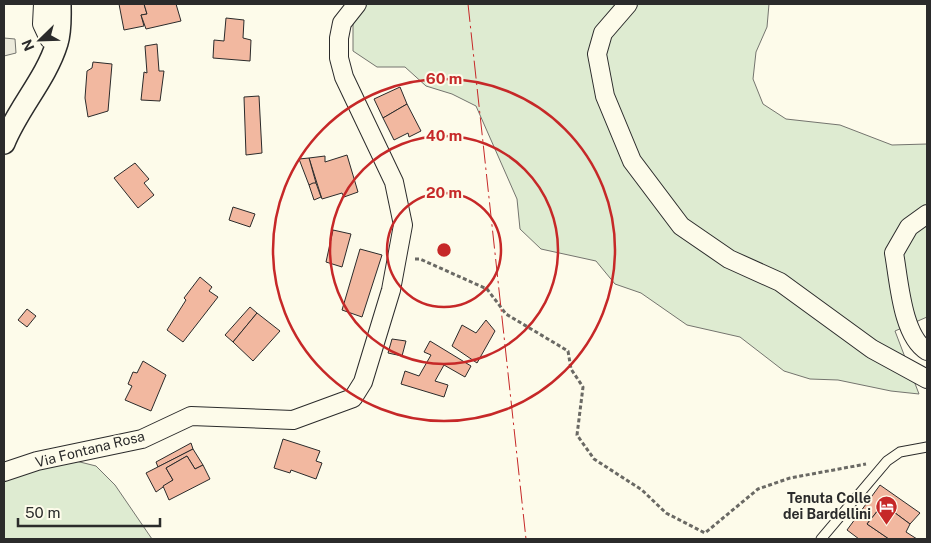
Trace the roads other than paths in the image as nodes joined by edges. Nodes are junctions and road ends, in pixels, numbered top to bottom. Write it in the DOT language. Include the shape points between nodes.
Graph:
graph roads {
  1 [pos="43,4"];
  2 [pos="60,4"];
  3 [pos="357,4"];
  4 [pos="628,4"];
  5 [pos="57,42"];
  6 [pos="4,143"];
  7 [pos="927,214"];
  8 [pos="927,351"];
  9 [pos="927,379"];
  10 [pos="927,447"];
  11 [pos="4,472"];
  12 [pos="822,539"];
  1 -- 5 [label="street" via="42,24 49,39"];
  2 -- 5 [label="street"];
  3 -- 11 [label="street, Via Fontana Rosa" via="342,23 339,58 344,77 394,182 403,225 391,290 363,382 353,398 293,420 191,416 142,439 37,461"];
  4 -- 9 [label="street" via="603,33 597,54 605,96 632,161 681,226 729,258 780,282 872,350"];
  5 -- 6 [label="street"];
  7 -- 8 [label="street" via="909,227 894,253 904,311 912,334"];
  10 -- 12 [label="lane" via="900,452 887,461"];
}
